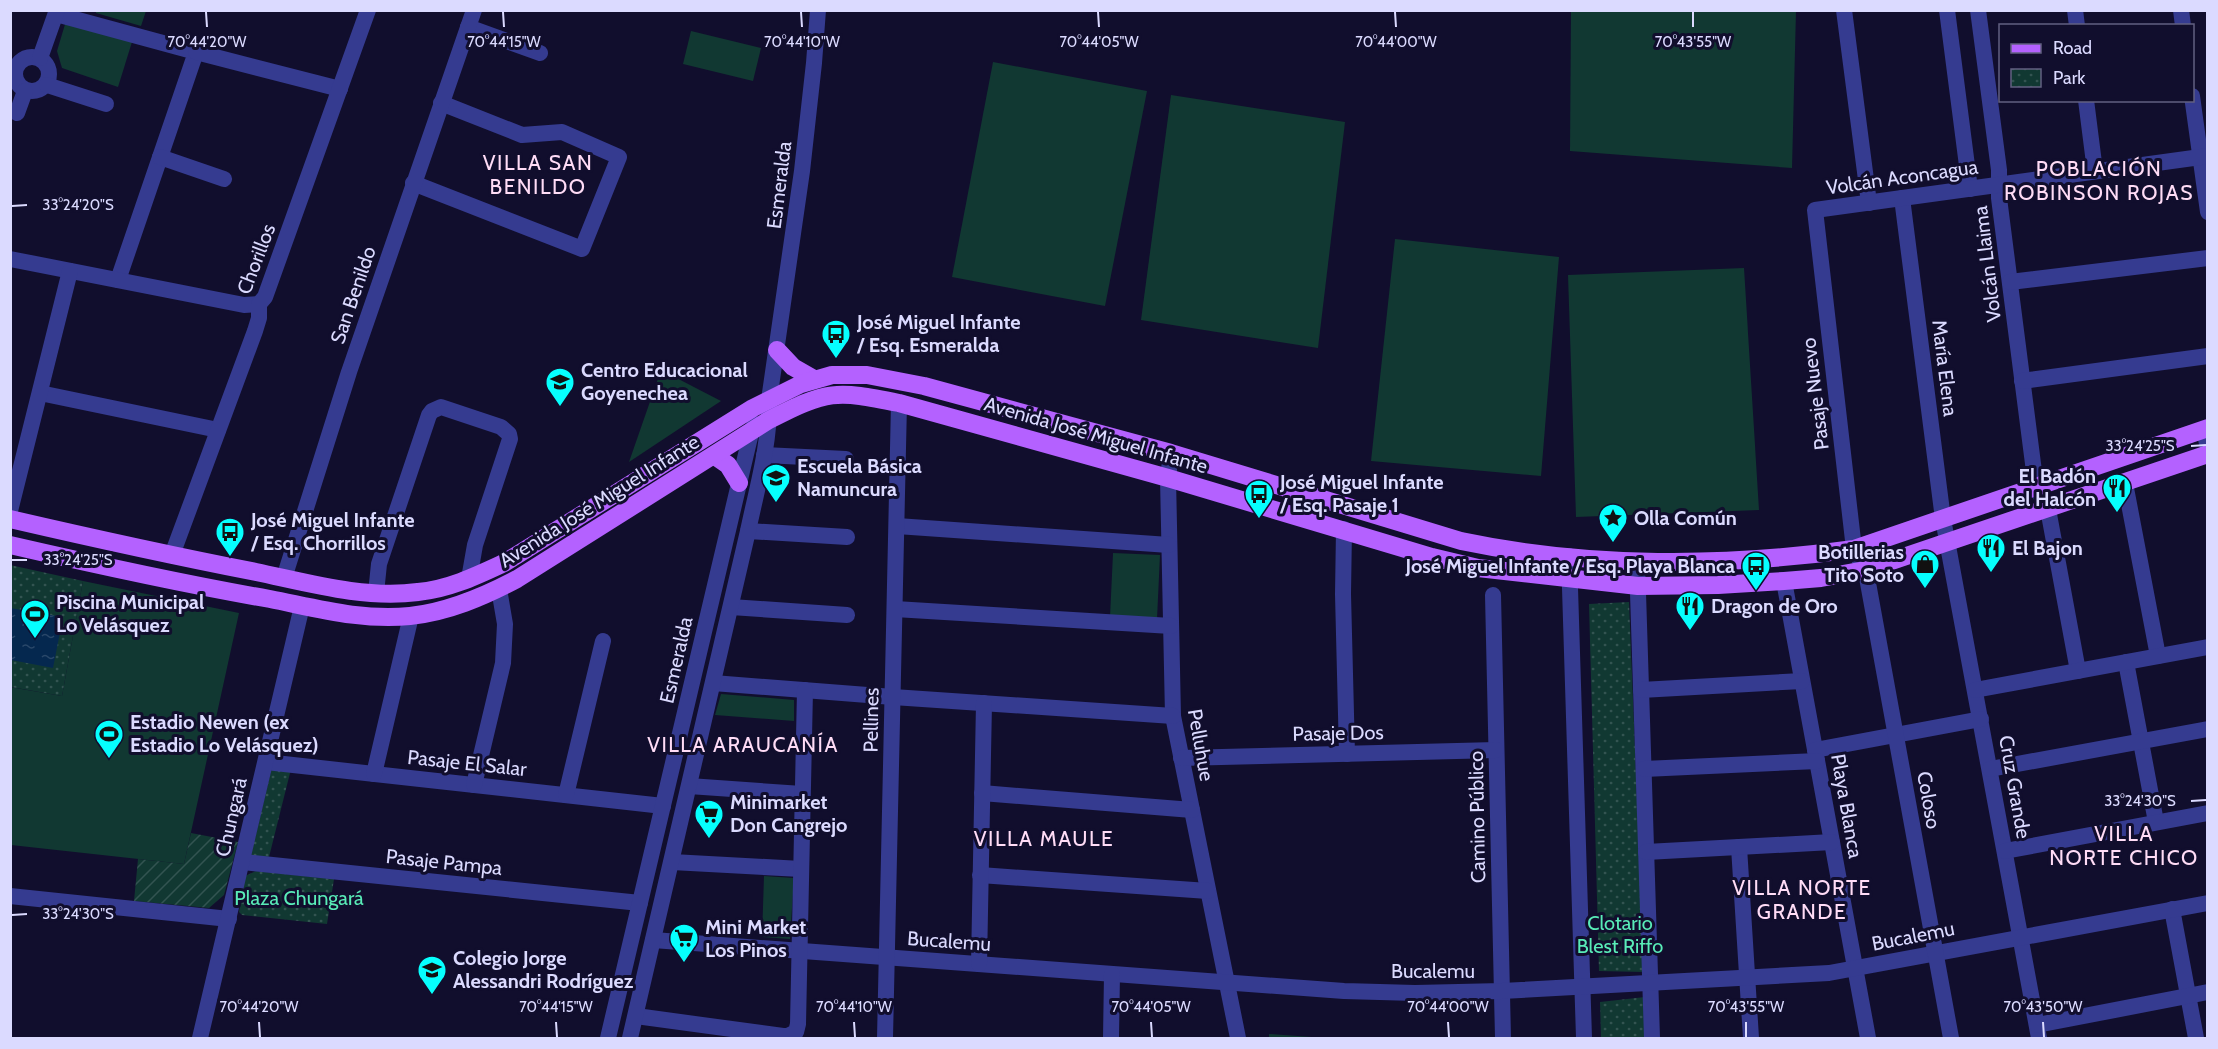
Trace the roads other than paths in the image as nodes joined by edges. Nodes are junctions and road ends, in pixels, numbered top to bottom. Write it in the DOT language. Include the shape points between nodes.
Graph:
graph roads {
  1 [pos="368,10"];
  2 [pos="474,10"];
  3 [pos="818,10"];
  4 [pos="1844,10"];
  5 [pos="1947,10"];
  6 [pos="1978,10"];
  7 [pos="56,12"];
  8 [pos="468,27"];
  9 [pos="196,52"];
  10 [pos="540,53"];
  11 [pos="40,58"];
  12 [pos="47,85"];
  13 [pos="340,89"];
  14 [pos="25,91"];
  15 [pos="2194,101"];
  16 [pos="2086,102"];
  17 [pos="441,103"];
  18 [pos="106,104"];
  19 [pos="17,113"];
  20 [pos="2204,156"];
  21 [pos="160,157"];
  22 [pos="2095,171"];
  23 [pos="224,179"];
  24 [pos="413,183"];
  25 [pos="1999,185"];
  26 [pos="1970,189"];
  27 [pos="1902,198"];
  28 [pos="1869,203"];
  29 [pos="1815,210"];
  30 [pos="2208,212"];
  31 [pos="2208,258"];
  32 [pos="10,259"];
  33 [pos="70,271"];
  34 [pos="118,280"];
  35 [pos="2010,282"];
  36 [pos="259,304"];
  37 [pos="777,350"];
  38 [pos="2208,356"];
  39 [pos="814,379"];
  40 [pos="2022,381"];
  41 [pos="40,393"];
  42 [pos="769,400"];
  43 [pos="899,403"];
  44 [pos="769,420"];
  45 [pos="219,430"];
  46 [pos="750,433"];
  47 [pos="2206,435"];
  48 [pos="1171,453"];
  49 [pos="2208,454"];
  50 [pos="764,455"];
  51 [pos="715,456"];
  52 [pos="846,459"];
  53 [pos="1168,478"];
  54 [pos="739,483"];
  55 [pos="2125,483"];
  56 [pos="2036,487"];
  57 [pos="2048,509"];
  58 [pos="10,511"];
  59 [pos="10,519"];
  60 [pos="1943,519"];
  61 [pos="897,526"];
  62 [pos="1344,530"];
  63 [pos="748,531"];
  64 [pos="847,537"];
  65 [pos="1948,543"];
  66 [pos="1169,544"];
  67 [pos="10,545"];
  68 [pos="1854,549"];
  69 [pos="172,555"];
  70 [pos="1569,556"];
  71 [pos="1637,561"];
  72 [pos="1865,570"];
  73 [pos="284,578"];
  74 [pos="469,579"];
  75 [pos="1570,579"];
  76 [pos="1784,582"];
  77 [pos="1638,586"];
  78 [pos="499,589"];
  79 [pos="376,594"];
  80 [pos="1493,596"];
  81 [pos="302,606"];
  82 [pos="731,607"];
  83 [pos="895,609"];
  84 [pos="846,615"];
  85 [pos="411,616"];
  86 [pos="1171,626"];
  87 [pos="603,641"];
  88 [pos="2208,647"];
  89 [pos="2158,656"];
  90 [pos="2126,662"];
  91 [pos="2078,671"];
  92 [pos="1802,681"];
  93 [pos="713,682"];
  94 [pos="805,690"];
  95 [pos="1641,690"];
  96 [pos="1975,690"];
  97 [pos="893,697"];
  98 [pos="984,703"];
  99 [pos="1173,716"];
  100 [pos="1981,719"];
  101 [pos="2208,729"];
  102 [pos="1896,735"];
  103 [pos="2141,742"];
  104 [pos="1496,750"];
  105 [pos="1347,754"];
  106 [pos="1816,755"];
  107 [pos="1181,758"];
  108 [pos="266,762"];
  109 [pos="1644,769"];
  110 [pos="1990,770"];
  111 [pos="374,774"];
  112 [pos="474,785"];
  113 [pos="689,786"];
  114 [pos="982,793"];
  115 [pos="802,794"];
  116 [pos="566,795"];
  117 [pos="663,806"];
  118 [pos="1192,810"];
  119 [pos="2208,813"];
  120 [pos="2156,822"];
  121 [pos="1832,842"];
  122 [pos="1739,847"];
  123 [pos="2005,851"];
  124 [pos="1646,852"];
  125 [pos="243,862"];
  126 [pos="672,862"];
  127 [pos="801,868"];
  128 [pos="981,876"];
  129 [pos="1208,891"];
  130 [pos="10,896"];
  131 [pos="640,903"];
  132 [pos="2208,903"];
  133 [pos="2172,909"];
  134 [pos="229,919"];
  135 [pos="2021,937"];
  136 [pos="653,940"];
  137 [pos="799,951"];
  138 [pos="1935,953"];
  139 [pos="887,958"];
  140 [pos="979,964"];
  141 [pos="1855,968"];
  142 [pos="1112,974"];
  143 [pos="1747,978"];
  144 [pos="1227,983"];
  145 [pos="1651,983"];
  146 [pos="1583,987"];
  147 [pos="1502,991"];
  148 [pos="2208,992"];
  149 [pos="2188,996"];
  150 [pos="636,1016"];
  151 [pos="2038,1031"];
  152 [pos="200,1038"];
  153 [pos="608,1038"];
  154 [pos="630,1038"];
  155 [pos="885,1038"];
  156 [pos="1111,1038"];
  157 [pos="1238,1038"];
  158 [pos="1503,1038"];
  159 [pos="1584,1038"];
  160 [pos="1652,1038"];
  161 [pos="1751,1038"];
  162 [pos="1868,1038"];
  163 [pos="1951,1038"];
  164 [pos="2196,1038"];
  1 -- 13 [label="street, Chorillos"];
  2 -- 8 [label="street, San Benildo"];
  3 -- 37 [label="street, Esmeralda" via="802,171"];
  4 -- 28 [label="street"];
  5 -- 26 [label="street, Volcán Llaima"];
  6 -- 25 [label="street, Volcán Llaima"];
  7 -- 9 [label="street"];
  7 -- 11 [label="street"];
  8 -- 10 [label="street"];
  8 -- 17 [label="street, San Benildo"];
  9 -- 13 [label="street"];
  9 -- 21 [label="street"];
  11 -- 12 [label="street" via="50,73"];
  11 -- 14 [label="street" via="32,56 17,66 15,79"];
  12 -- 14 [label="street"];
  12 -- 18 [label="street"];
  13 -- 36 [label="street, Chorillos" via="265,297"];
  14 -- 19 [label="street"];
  15 -- 20 [label="street"];
  16 -- 22 [label="street"];
  17 -- 24 [label="street, San Benildo"];
  17 -- 24 [label="street" via="522,135 562,132 619,157 582,249"];
  20 -- 22 [label="street, Volcán Aconcagua"];
  20 -- 30 [label="street"];
  21 -- 23 [label="street"];
  21 -- 34 [label="street"];
  22 -- 25 [label="street, Volcán Aconcagua"];
  24 -- 73 [label="street, San Benildo"];
  25 -- 26 [label="street, Volcán Aconcagua"];
  25 -- 35 [label="street, Volcán Llaima"];
  26 -- 27 [label="street, Volcán Aconcagua"];
  27 -- 28 [label="street, Volcán Aconcagua"];
  27 -- 60 [label="street, María Elena"];
  28 -- 29 [label="street, Volcán Aconcagua"];
  29 -- 68 [label="street, Pasaje Nuevo"];
  31 -- 35 [label="street"];
  32 -- 33 [label="street"];
  33 -- 34 [label="street"];
  33 -- 41 [label="street"];
  34 -- 36 [label="street" via="244,305"];
  35 -- 40 [label="street, Volcán Llaima"];
  36 -- 45 [label="street, Chorillos" via="257,324"];
  37 -- 39 [label="main road" via="793,367"];
  37 -- 42 [label="street, Esmeralda"];
  38 -- 40 [label="street"];
  39 -- 42 [label="main road, Avenida José Miguel Infante"];
  39 -- 48 [label="main road, Avenida José Miguel Infante" via="849,374 924,386"];
  40 -- 56 [label="street, Volcán Llaima"];
  41 -- 45 [label="street"];
  41 -- 58 [label="street"];
  42 -- 44 [label="street, Esmeralda"];
  42 -- 46 [label="street, Esmeralda"];
  42 -- 74 [label="main road, Avenida José Miguel Infante" via="504,562"];
  43 -- 44 [label="main road, Avenida José Miguel Infante" via="857,394 826,395"];
  43 -- 53 [label="main road, Avenida José Miguel Infante"];
  43 -- 61 [label="street, Pellines"];
  44 -- 46 [label="main road, Avenida José Miguel Infante"];
  44 -- 50 [label="street, Esmeralda"];
  45 -- 69 [label="street, Chorillos"];
  46 -- 51 [label="main road, Avenida José Miguel Infante"];
  46 -- 54 [label="street, Esmeralda"];
  47 -- 56 [label="main road, Avenida José Miguel Infante"];
  48 -- 53 [label="street, Pelluhue"];
  48 -- 70 [label="main road, Avenida José Miguel Infante" via="1461,542"];
  49 -- 55 [label="main road, Avenida José Miguel Infante"];
  50 -- 52 [label="street"];
  50 -- 63 [label="street, Esmeralda"];
  51 -- 54 [label="main road" via="728,465"];
  51 -- 78 [label="main road, Avenida José Miguel Infante"];
  53 -- 62 [label="main road, Avenida José Miguel Infante"];
  53 -- 66 [label="street, Pelluhue"];
  54 -- 117 [label="street, Esmeralda"];
  55 -- 57 [label="main road, Avenida José Miguel Infante"];
  55 -- 89 [label="street"];
  56 -- 57 [label="street, Volcán Llaima"];
  56 -- 60 [label="main road, Avenida José Miguel Infante"];
  57 -- 65 [label="main road, Avenida José Miguel Infante"];
  57 -- 91 [label="street, Volcán Llaima"];
  59 -- 69 [label="main road, Avenida José Miguel Infante"];
  60 -- 65 [label="street, María Elena"];
  60 -- 68 [label="main road, Avenida José Miguel Infante"];
  61 -- 66 [label="street"];
  61 -- 83 [label="street, Pellines"];
  62 -- 75 [label="main road, Avenida José Miguel Infante" via="1455,563"];
  62 -- 105 [label="street"];
  63 -- 64 [label="street"];
  63 -- 82 [label="street, Esmeralda"];
  65 -- 72 [label="main road, Avenida José Miguel Infante"];
  65 -- 96 [label="street, Cruz Grande"];
  66 -- 86 [label="street, Pelluhue"];
  67 -- 81 [label="main road, Avenida José Miguel Infante"];
  68 -- 71 [label="main road, Avenida José Miguel Infante" via="1716,561"];
  68 -- 72 [label="street, Pasaje Nuevo"];
  69 -- 73 [label="main road, Avenida José Miguel Infante"];
  70 -- 71 [label="main road, Avenida José Miguel Infante"];
  70 -- 75 [label="street"];
  71 -- 77 [label="street"];
  72 -- 76 [label="main road, Avenida José Miguel Infante"];
  72 -- 102 [label="street, Coloso"];
  73 -- 79 [label="main road, Avenida José Miguel Infante"];
  74 -- 79 [label="main road, Avenida José Miguel Infante" via="435,590"];
  74 -- 79 [label="street" via="475,545 509,434 501,427 446,407 436,408 429,415 382,555"];
  75 -- 77 [label="main road, Avenida José Miguel Infante"];
  75 -- 146 [label="street"];
  76 -- 77 [label="main road, Avenida José Miguel Infante"];
  76 -- 92 [label="street, Playa Blanca"];
  77 -- 95 [label="street"];
  78 -- 85 [label="main road, Avenida José Miguel Infante" via="444,610"];
  78 -- 112 [label="street" via="505,624 504,655"];
  80 -- 104 [label="street, Camino Público"];
  81 -- 85 [label="main road, Avenida José Miguel Infante" via="375,617"];
  81 -- 108 [label="street, Chungará"];
  82 -- 84 [label="street"];
  82 -- 93 [label="street, Esmeralda"];
  83 -- 86 [label="street"];
  83 -- 97 [label="street, Pellines"];
  85 -- 111 [label="street"];
  86 -- 99 [label="street, Pelluhue"];
  87 -- 116 [label="street"];
  88 -- 89 [label="street"];
  89 -- 90 [label="street"];
  90 -- 91 [label="street"];
  90 -- 103 [label="street"];
  91 -- 96 [label="street"];
  92 -- 95 [label="street"];
  92 -- 106 [label="street, Playa Blanca"];
  93 -- 94 [label="street"];
  93 -- 113 [label="street, Esmeralda"];
  94 -- 97 [label="street"];
  94 -- 115 [label="street"];
  95 -- 109 [label="street"];
  96 -- 100 [label="street, Cruz Grande"];
  97 -- 98 [label="street"];
  97 -- 139 [label="street, Pellines"];
  98 -- 99 [label="street"];
  98 -- 114 [label="street"];
  99 -- 107 [label="street, Pelluhue"];
  100 -- 102 [label="street"];
  100 -- 110 [label="street, Cruz Grande"];
  101 -- 103 [label="street"];
  102 -- 106 [label="street"];
  102 -- 138 [label="street, Coloso"];
  103 -- 110 [label="street"];
  103 -- 120 [label="street"];
  104 -- 105 [label="street, Pasaje Dos"];
  104 -- 147 [label="street, Camino Público"];
  105 -- 107 [label="street, Pasaje Dos"];
  106 -- 109 [label="street"];
  106 -- 121 [label="street, Playa Blanca"];
  107 -- 118 [label="street, Pelluhue"];
  108 -- 111 [label="street, Pasaje El Salar"];
  108 -- 125 [label="street, Chungará"];
  109 -- 124 [label="street"];
  110 -- 123 [label="street, Cruz Grande"];
  111 -- 112 [label="street, Pasaje El Salar"];
  112 -- 116 [label="street, Pasaje El Salar"];
  113 -- 115 [label="street"];
  113 -- 126 [label="street, Esmeralda"];
  114 -- 118 [label="street"];
  114 -- 128 [label="street"];
  115 -- 127 [label="street"];
  116 -- 117 [label="street, Pasaje El Salar"];
  117 -- 131 [label="street, Esmeralda"];
  118 -- 129 [label="street, Pelluhue"];
  119 -- 120 [label="street"];
  120 -- 123 [label="street"];
  121 -- 122 [label="street"];
  121 -- 141 [label="street, Playa Blanca"];
  122 -- 124 [label="street"];
  122 -- 143 [label="street"];
  123 -- 135 [label="street, Cruz Grande"];
  124 -- 145 [label="street"];
  125 -- 131 [label="street, Pasaje Pampa"];
  125 -- 134 [label="street, Chungará"];
  126 -- 127 [label="street"];
  126 -- 136 [label="street, Esmeralda"];
  127 -- 137 [label="street"];
  128 -- 129 [label="street"];
  128 -- 140 [label="street"];
  129 -- 144 [label="street, Pelluhue"];
  130 -- 134 [label="street"];
  131 -- 153 [label="street, Esmeralda"];
  132 -- 133 [label="street, Bucalemu"];
  133 -- 135 [label="street, Bucalemu"];
  133 -- 149 [label="street"];
  134 -- 152 [label="street, Chungará"];
  135 -- 138 [label="street, Bucalemu"];
  135 -- 151 [label="street, Cruz Grande"];
  136 -- 137 [label="street, Bucalemu"];
  136 -- 150 [label="street, Esmeralda"];
  137 -- 139 [label="street, Bucalemu"];
  137 -- 150 [label="street" via="798,1024 793,1034 783,1036"];
  138 -- 141 [label="street, Bucalemu"];
  138 -- 163 [label="street, Coloso"];
  139 -- 140 [label="street, Bucalemu"];
  139 -- 155 [label="street, Pellines"];
  140 -- 142 [label="street, Bucalemu"];
  141 -- 143 [label="street, Bucalemu"];
  141 -- 162 [label="street, Playa Blanca"];
  142 -- 144 [label="street, Bucalemu"];
  142 -- 156 [label="street"];
  143 -- 145 [label="street, Bucalemu"];
  143 -- 161 [label="street"];
  144 -- 147 [label="street, Bucalemu" via="1382,993"];
  144 -- 157 [label="street, Pelluhue"];
  145 -- 146 [label="street, Bucalemu"];
  145 -- 160 [label="street"];
  146 -- 147 [label="street, Bucalemu"];
  146 -- 159 [label="street"];
  147 -- 158 [label="street, Camino Público"];
  148 -- 149 [label="street"];
  149 -- 151 [label="street"];
  149 -- 164 [label="street"];
  150 -- 154 [label="street, Esmeralda"];
}
